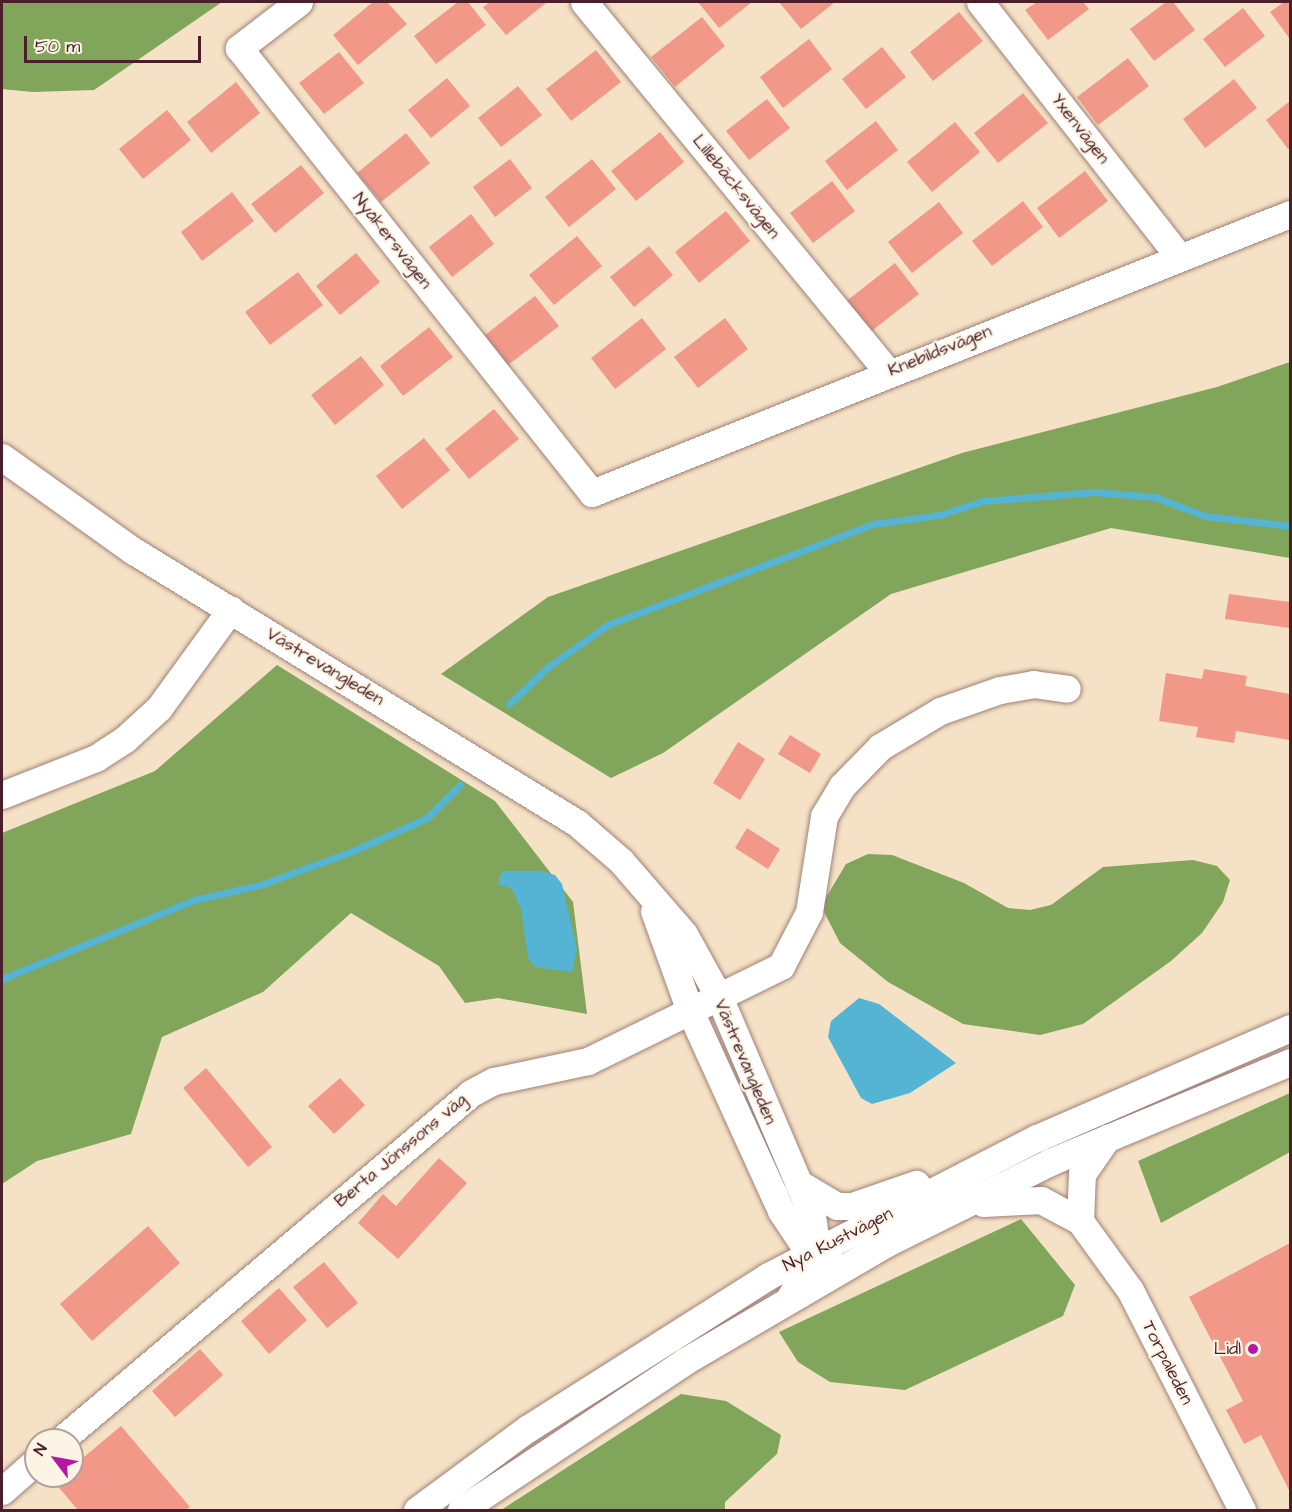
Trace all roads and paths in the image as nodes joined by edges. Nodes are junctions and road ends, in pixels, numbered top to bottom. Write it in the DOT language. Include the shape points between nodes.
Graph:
graph roads {
  1 [pos="299,2"];
  2 [pos="584,2"];
  3 [pos="980,2"];
  4 [pos="1290,214"];
  5 [pos="1179,257"];
  6 [pos="888,372"];
  7 [pos="2,457"];
  8 [pos="592,493"];
  9 [pos="231,609"];
  10 [pos="1067,689"];
  11 [pos="2,795"];
  12 [pos="642,885"];
  13 [pos="720,999"];
  14 [pos="690,1011"];
  15 [pos="1290,1028"];
  16 [pos="1290,1062"];
  17 [pos="1108,1137"];
  18 [pos="960,1178"];
  19 [pos="798,1184"];
  20 [pos="955,1208"];
  21 [pos="781,1211"];
  22 [pos="1080,1221"];
  23 [pos="887,1243"];
  24 [pos="815,1253"];
  25 [pos="768,1276"];
  26 [pos="789,1299"];
  27 [pos="75,1428"];
  28 [pos="24,1472"];
  29 [pos="2,1491"];
  30 [pos="417,1510"];
  31 [pos="461,1510"];
  32 [pos="1242,1510"];
  1 -- 8 [label="street, Nyåkersvägen" via="239,48"];
  2 -- 6 [label="street, Lillebäcksvägen"];
  3 -- 5 [label="street, Yxenvägen"];
  4 -- 5 [label="street, Knebildsvägen"];
  5 -- 6 [label="street, Knebildsvägen"];
  6 -- 8 [label="street, Knebildsvägen"];
  7 -- 9 [label="street, Västrevångleden" via="132,550"];
  9 -- 11 [label="street" via="159,708 125,739 96,758"];
  9 -- 12 [label="street, Västrevångleden" via="577,823"];
  10 -- 13 [label="street, Berta Jönssons väg" via="1033,684 950,707 867,758 824,816 809,912 792,951 762,979"];
  12 -- 13 [label="street, Västrevångleden" via="684,934"];
  12 -- 14 [label="street, Västrevångleden"];
  13 -- 14 [label="street, Berta Jönssons väg"];
  13 -- 19 [label="street, Västrevångleden"];
  14 -- 21 [label="street, Västrevångleden"];
  14 -- 27 [label="street, Berta Jönssons väg" via="588,1060 494,1081 471,1093"];
  15 -- 18 [label="street, Nya Kustvägen" via="1037,1138"];
  16 -- 17 [label="street, Nya Kustvägen"];
  17 -- 20 [label="street, Nya Kustvägen"];
  17 -- 22 [label="street" via="1082,1174"];
  18 -- 19 [label="street" via="936,1176 852,1206 837,1206"];
  18 -- 24 [label="street, Nya Kustvägen"];
  19 -- 24 [label="street, Västrevångleden" via="812,1215"];
  20 -- 22 [label="street, Torpaleden" via="1014,1198 1041,1200"];
  20 -- 23 [label="street, Nya Kustvägen"];
  21 -- 24 [label="street, Västrevångleden"];
  21 -- 25 [label="street" via="781,1235"];
  22 -- 32 [label="street, Torpaleden" via="1130,1290"];
  23 -- 24 [label="street" via="846,1259"];
  23 -- 26 [label="street, Nya Kustvägen"];
  24 -- 25 [label="street, Nya Kustvägen"];
  24 -- 26 [label="street"];
  25 -- 30 [label="street, Nya Kustvägen" via="527,1429"];
  26 -- 31 [label="street, Nya Kustvägen" via="685,1361"];
  28 -- 29 [label="street"];
}
